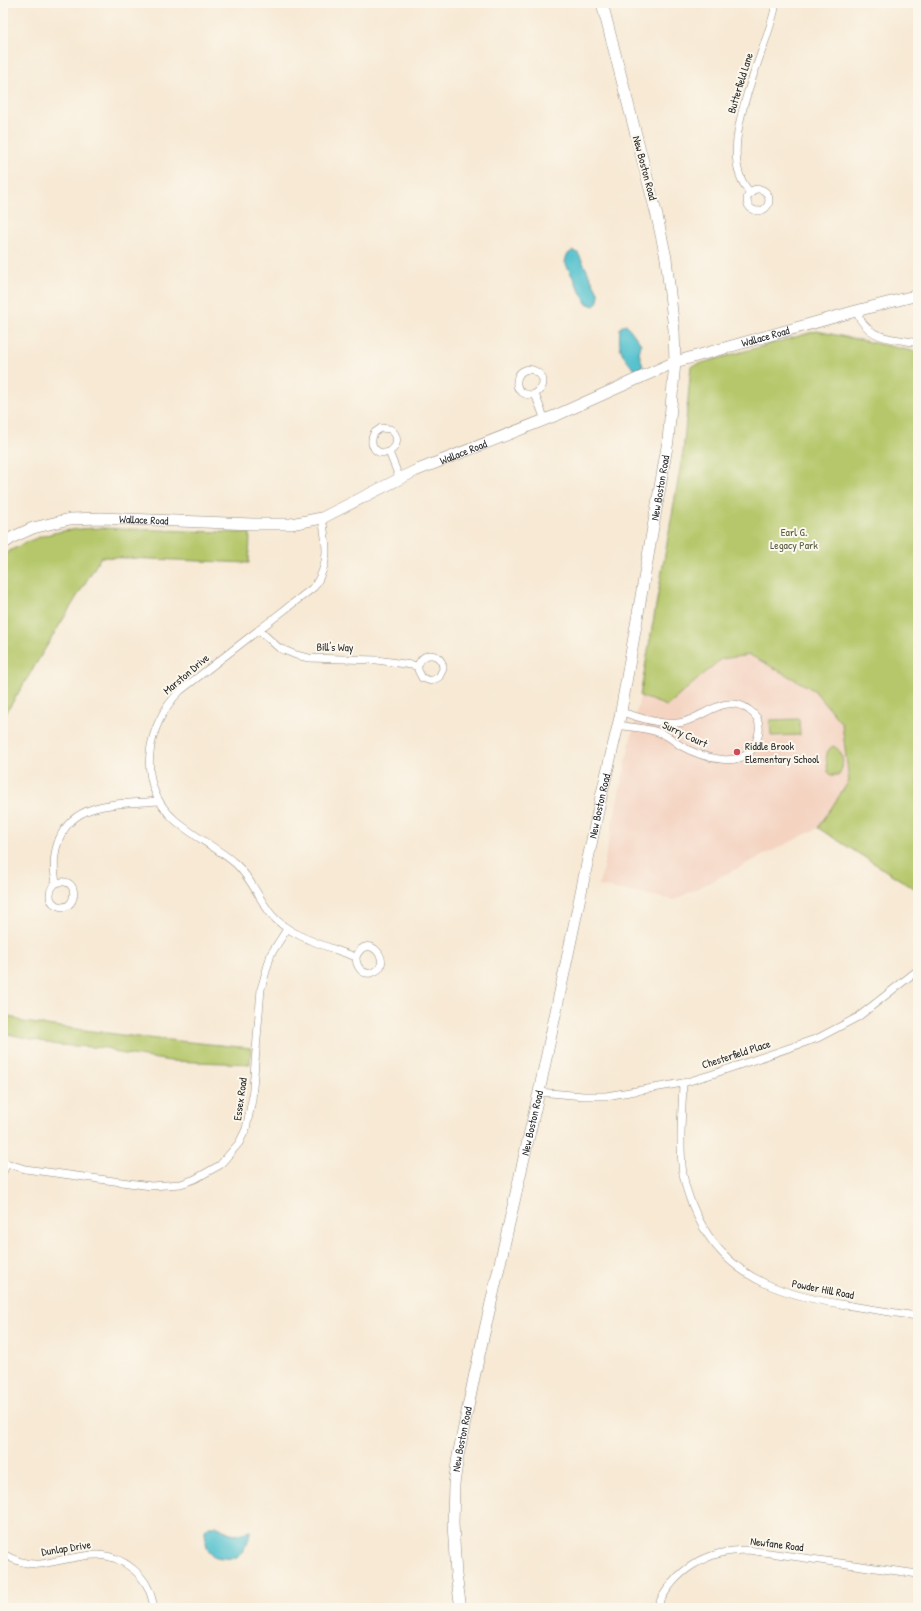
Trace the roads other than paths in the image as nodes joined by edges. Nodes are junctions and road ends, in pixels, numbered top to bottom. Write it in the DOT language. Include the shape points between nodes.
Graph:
graph roads {
  1 [pos="602,3"];
  2 [pos="776,3"];
  3 [pos="751,193"];
  4 [pos="918,295"];
  5 [pos="856,310"];
  6 [pos="918,343"];
  7 [pos="675,362"];
  8 [pos="535,394"];
  9 [pos="545,420"];
  10 [pos="389,452"];
  11 [pos="400,479"];
  12 [pos="322,518"];
  13 [pos="3,544"];
  14 [pos="259,630"];
  15 [pos="418,666"];
  16 [pos="621,712"];
  17 [pos="618,725"];
  18 [pos="159,802"];
  19 [pos="56,883"];
  20 [pos="287,929"];
  21 [pos="356,957"];
  22 [pos="918,970"];
  23 [pos="683,1083"];
  24 [pos="539,1092"];
  25 [pos="5,1163"];
  26 [pos="3,1172"];
  27 [pos="918,1316"];
  28 [pos="3,1554"];
  29 [pos="918,1574"];
  30 [pos="154,1608"];
  31 [pos="461,1608"];
  32 [pos="657,1608"];
  1 -- 7 [label="street, New Boston Road" via="660,226 672,303"];
  2 -- 3 [label="street, Butterfield Lane" via="774,17 745,98 738,127 739,171 743,185"];
  4 -- 5 [label="street, Wallace Road"];
  5 -- 6 [label="street" via="861,322 872,333"];
  5 -- 7 [label="street, Wallace Road"];
  7 -- 9 [label="street, Wallace Road"];
  7 -- 16 [label="street, New Boston Road" via="668,441"];
  8 -- 9 [label="street"];
  9 -- 11 [label="street, Wallace Road"];
  10 -- 11 [label="street"];
  11 -- 12 [label="street, Wallace Road"];
  12 -- 13 [label="street, Wallace Road" via="291,524 70,519 33,528"];
  12 -- 14 [label="street, Marston Drive" via="326,536 326,557 320,578 306,594"];
  14 -- 15 [label="street, Bill's Way" via="279,648 309,658 377,660"];
  14 -- 18 [label="street, Marston Drive" via="180,691 164,710 154,731 149,756 151,778"];
  16 -- 17 [label="street, New Boston Road"];
  16 -- 17 [label="street, Surry Court" via="678,723 713,708 737,704 756,716 759,728 756,742 749,754 740,758 725,759 708,757 689,750 664,734"];
  17 -- 24 [label="street, New Boston Road"];
  18 -- 19 [label="street" via="106,805 75,818 57,842 53,861"];
  18 -- 20 [label="street, Marston Drive" via="174,820 238,866 253,885 264,906"];
  20 -- 21 [label="street, Marston Drive"];
  20 -- 25 [label="street, Essex Road" via="271,954 261,989 252,1100 246,1129 239,1143 220,1164 181,1184 151,1186 25,1169"];
  22 -- 23 [label="street, Chesterfield Place" via="858,1016 818,1038"];
  23 -- 24 [label="street, Chesterfield Place" via="606,1096"];
  23 -- 27 [label="street, Powder Hill Road" via="683,1174 697,1216 722,1252 763,1284 791,1294 812,1300"];
  24 -- 31 [label="street, New Boston Road" via="458,1456 453,1523"];
  25 -- 26 [label="street"];
  28 -- 30 [label="street, Dunlap Drive" via="34,1564 95,1554 116,1558 146,1581"];
  29 -- 32 [label="street, Newfane Road" via="748,1550 727,1551 706,1557 688,1567 672,1582"];
}
